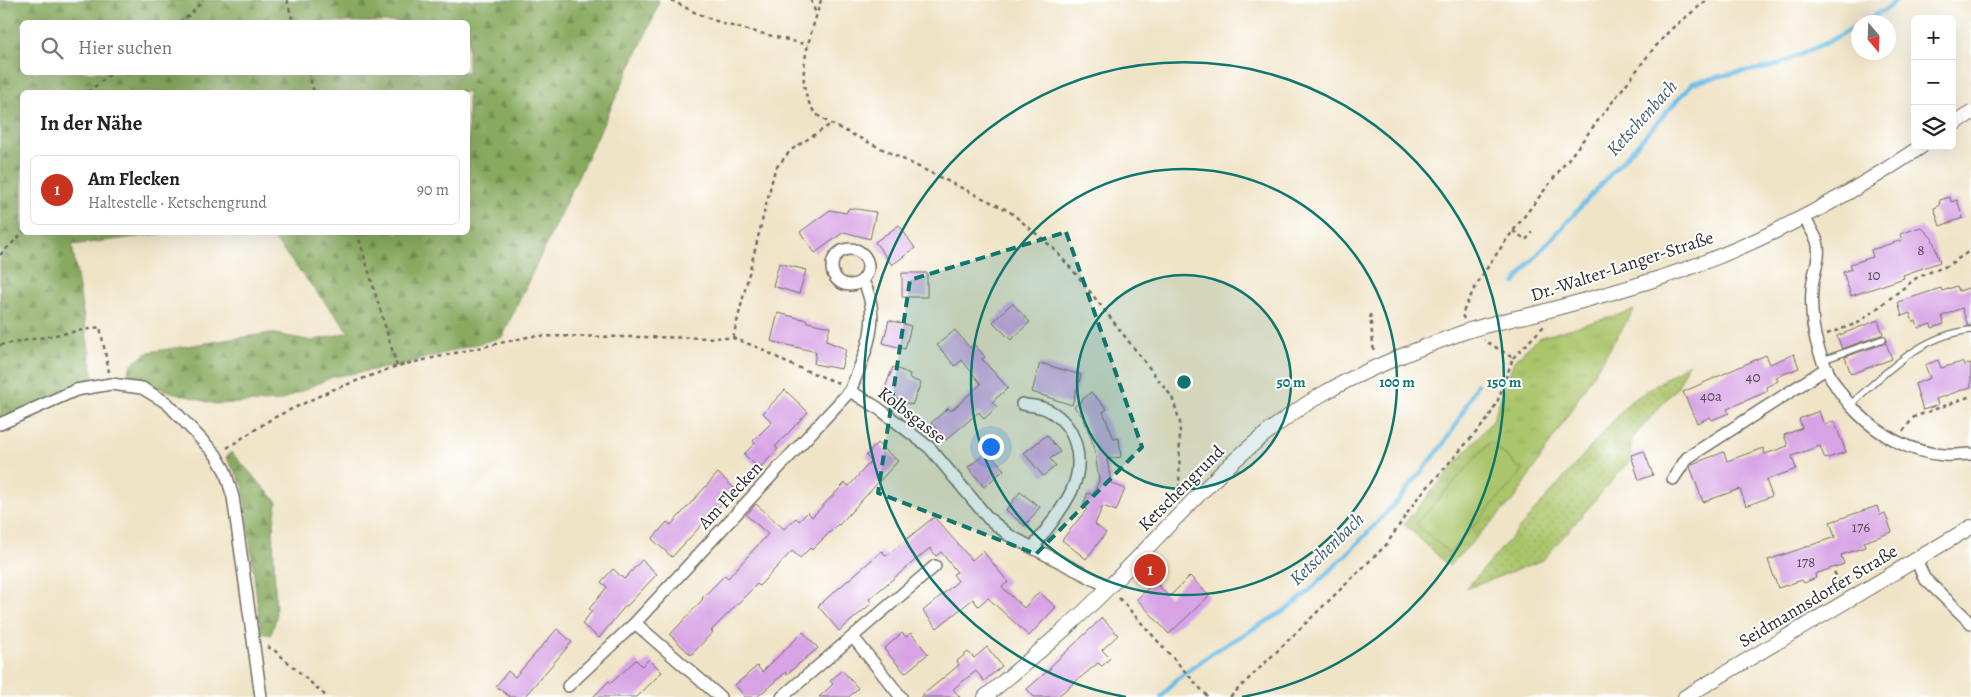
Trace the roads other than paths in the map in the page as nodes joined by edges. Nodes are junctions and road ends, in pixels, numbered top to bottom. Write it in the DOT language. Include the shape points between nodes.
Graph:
graph roads {
  1 [pos="1971,112"];
  2 [pos="1956,122"];
  3 [pos="1916,150"];
  4 [pos="1804,217"];
  5 [pos="863,281"];
  6 [pos="1971,330"];
  7 [pos="1883,339"];
  8 [pos="1430,345"];
  9 [pos="1825,364"];
  10 [pos="850,391"];
  11 [pos="1022,404"];
  12 [pos="1850,405"];
  13 [pos="0,424"];
  14 [pos="1971,454"];
  15 [pos="1673,479"];
  16 [pos="1971,527"];
  17 [pos="1034,548"];
  18 [pos="1916,559"];
  19 [pos="936,566"];
  20 [pos="1109,587"];
  21 [pos="636,623"];
  22 [pos="1971,623"];
  23 [pos="853,637"];
  24 [pos="568,686"];
  25 [pos="262,697"];
  26 [pos="720,697"];
  27 [pos="782,697"];
  28 [pos="901,697"];
  29 [pos="985,697"];
  30 [pos="1685,697"];
  1 -- 2 [label="street"];
  3 -- 4 [label="street, Dr.-Walter-Langer-Straße"];
  4 -- 8 [label="street, Dr.-Walter-Langer-Straße" via="1686,269"];
  4 -- 9 [label="street" via="1817,241 1812,290 1813,324"];
  5 -- 10 [label="street, Kolbsgasse" via="873,309 872,328"];
  6 -- 12 [label="lane" via="1927,344 1900,359"];
  7 -- 9 [label="lane"];
  8 -- 20 [label="street, Ketschengrund" via="1320,396 1288,418 1244,452"];
  9 -- 12 [label="street" via="1836,388"];
  9 -- 15 [label="street" via="1687,458"];
  10 -- 17 [label="street, Kolbsgasse" via="930,448 988,518 1010,536"];
  10 -- 21 [label="street, Am Flecken"];
  11 -- 17 [label="street" via="1047,409 1065,422 1076,441 1079,467 1072,491"];
  12 -- 14 [label="street" via="1879,432 1899,442 1944,455"];
  13 -- 25 [label="street" via="76,390 111,384 142,388 168,403 216,455 225,471 233,497"];
  16 -- 18 [label="street, Seidmannsdorfer Straße"];
  17 -- 20 [label="street, Kolbsgasse"];
  18 -- 22 [label="street" via="1924,578"];
  18 -- 30 [label="street, Seidmannsdorfer Straße"];
  19 -- 23 [label="street"];
  20 -- 29 [label="street, Ketschengrund"];
  21 -- 24 [label="street, Am Flecken"];
  21 -- 26 [label="street"];
  23 -- 27 [label="street"];
  23 -- 28 [label="street"];
}
